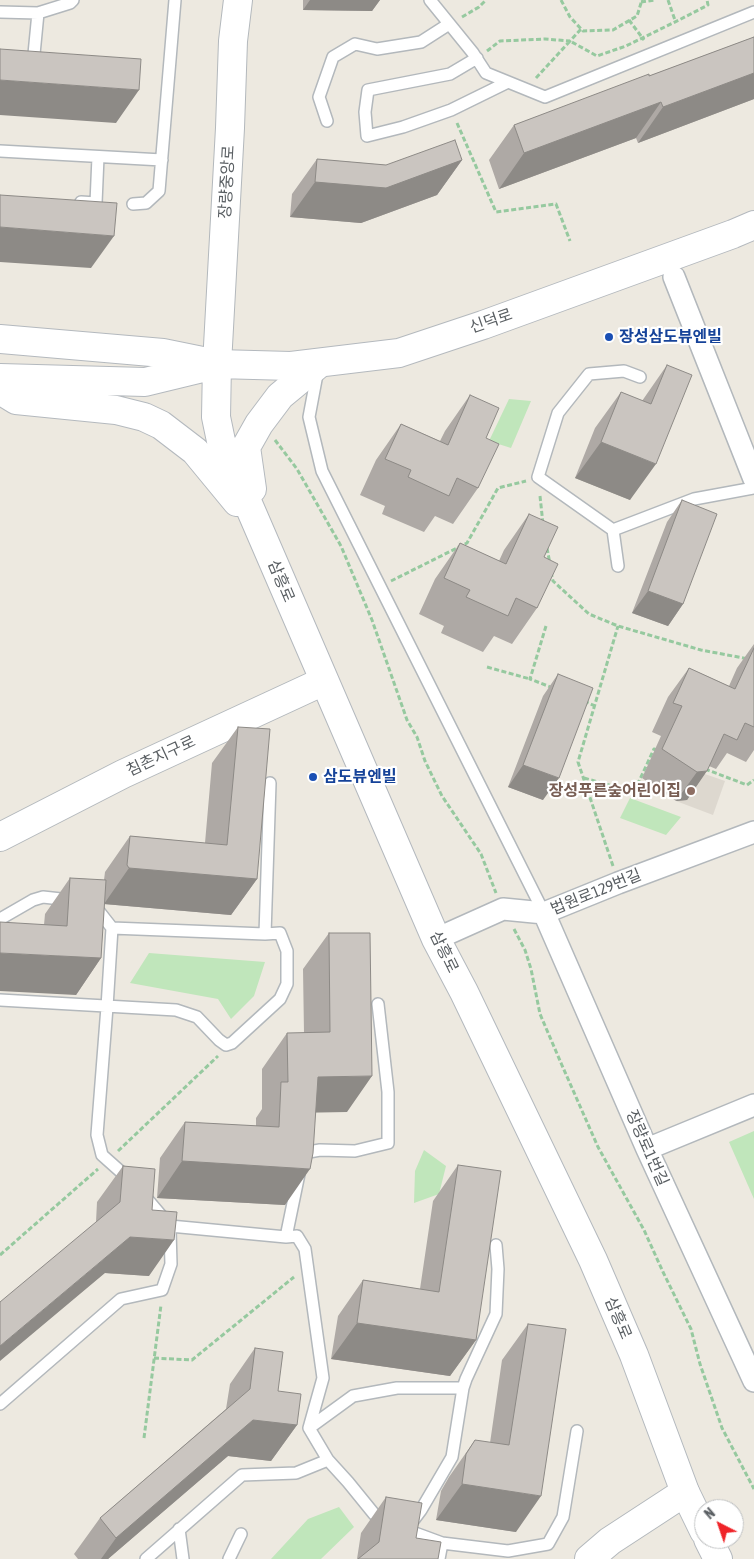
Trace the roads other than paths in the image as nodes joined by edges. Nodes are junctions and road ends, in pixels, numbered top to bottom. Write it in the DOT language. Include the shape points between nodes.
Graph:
graph roads {
  1 [pos="73,0"];
  2 [pos="175,0"];
  3 [pos="238,0"];
  4 [pos="430,0"];
  5 [pos="0,12"];
  6 [pos="754,12"];
  7 [pos="38,13"];
  8 [pos="449,24"];
  9 [pos="35,54"];
  10 [pos="477,58"];
  11 [pos="508,82"];
  12 [pos="328,121"];
  13 [pos="0,151"];
  14 [pos="98,157"];
  15 [pos="162,160"];
  16 [pos="67,201"];
  17 [pos="133,204"];
  18 [pos="754,225"];
  19 [pos="674,277"];
  20 [pos="0,339"];
  21 [pos="320,363"];
  22 [pos="217,364"];
  23 [pos="640,377"];
  24 [pos="0,378"];
  25 [pos="0,390"];
  26 [pos="754,479"];
  27 [pos="754,488"];
  28 [pos="257,525"];
  29 [pos="613,530"];
  30 [pos="618,566"];
  31 [pos="324,681"];
  32 [pos="270,783"];
  33 [pos="754,832"];
  34 [pos="0,837"];
  35 [pos="544,913"];
  36 [pos="0,919"];
  37 [pos="112,928"];
  38 [pos="265,934"];
  39 [pos="436,939"];
  40 [pos="0,1000"];
  41 [pos="378,1004"];
  42 [pos="107,1007"];
  43 [pos="754,1105"];
  44 [pos="647,1148"];
  45 [pos="170,1226"];
  46 [pos="286,1236"];
  47 [pos="496,1245"];
  48 [pos="754,1381"];
  49 [pos="463,1388"];
  50 [pos="0,1404"];
  51 [pos="309,1428"];
  52 [pos="577,1431"];
  53 [pos="328,1460"];
  54 [pos="685,1492"];
  55 [pos="694,1510"];
  56 [pos="179,1529"];
  57 [pos="406,1530"];
  58 [pos="240,1534"];
  59 [pos="442,1544"];
  60 [pos="146,1559"];
  61 [pos="183,1559"];
  62 [pos="229,1559"];
  63 [pos="439,1559"];
  64 [pos="589,1559"];
  1 -- 7 [label="lane"];
  2 -- 15 [label="lane"];
  3 -- 22 [label="main road, 장량중앙로" via="233,41"];
  4 -- 8 [label="lane"];
  5 -- 7 [label="lane"];
  6 -- 11 [label="lane" via="545,97"];
  7 -- 9 [label="lane"];
  8 -- 10 [label="lane"];
  8 -- 12 [label="lane" via="420,42 377,49 355,44 333,57 319,97"];
  10 -- 11 [label="lane" via="486,73"];
  10 -- 11 [label="lane" via="450,74 368,90 365,112 367,136 451,110"];
  13 -- 14 [label="lane"];
  14 -- 15 [label="lane"];
  14 -- 16 [label="lane" via="96,202"];
  15 -- 17 [label="lane" via="159,191 146,203"];
  18 -- 21 [label="main road, 신덕로" via="400,353"];
  19 -- 26 [label="street"];
  20 -- 22 [label="main road" via="162,353"];
  21 -- 22 [label="main road, 신덕로" via="291,366"];
  21 -- 28 [label="main road" via="280,396 246,447"];
  21 -- 35 [label="lane" via="309,417 322,471"];
  22 -- 24 [label="main road" via="145,382"];
  22 -- 28 [label="main road, 삼흥로" via="216,417 221,441"];
  23 -- 29 [label="lane" via="624,372 589,374 558,413 538,477"];
  25 -- 28 [label="main road" via="16,400 116,410 144,417 195,451"];
  27 -- 29 [label="lane" via="694,499"];
  28 -- 31 [label="main road, 삼흥로"];
  29 -- 30 [label="lane"];
  31 -- 34 [label="main road, 침촌지구로" via="123,774"];
  31 -- 39 [label="main road, 삼흥로"];
  32 -- 38 [label="lane"];
  33 -- 35 [label="street, 법원로129번길"];
  35 -- 39 [label="street, 법원로129번길" via="507,917"];
  35 -- 44 [label="street, 장량로1번길"];
  36 -- 37 [label="lane" via="43,898 93,902"];
  37 -- 38 [label="lane"];
  37 -- 42 [label="lane"];
  38 -- 42 [label="lane" via="280,933 287,951 288,984 280,999 232,1043 226,1045 197,1017 176,1010"];
  39 -- 54 [label="main road, 삼흥로" via="593,1260 634,1355"];
  40 -- 42 [label="lane"];
  41 -- 46 [label="lane" via="388,1092 388,1144 355,1151 303,1153"];
  42 -- 45 [label="lane" via="97,1135 102,1155 132,1182"];
  43 -- 44 [label="street"];
  44 -- 48 [label="street, 장량로1번길"];
  45 -- 46 [label="lane"];
  45 -- 50 [label="lane" via="171,1264 162,1290 121,1299"];
  46 -- 51 [label="lane" via="297,1236 305,1249 323,1378"];
  47 -- 49 [label="lane" via="496,1314"];
  49 -- 51 [label="lane" via="396,1388 354,1396"];
  49 -- 57 [label="lane" via="452,1457"];
  51 -- 53 [label="lane"];
  52 -- 59 [label="lane" via="563,1517 548,1544 508,1551"];
  53 -- 56 [label="lane" via="296,1474 242,1475"];
  53 -- 57 [label="lane" via="374,1514"];
  54 -- 55 [label="main road, 삼흥로"];
  54 -- 64 [label="main road" via="610,1541"];
  56 -- 60 [label="lane"];
  56 -- 61 [label="lane"];
  57 -- 59 [label="lane"];
  58 -- 62 [label="lane"];
  59 -- 63 [label="lane"];
}
